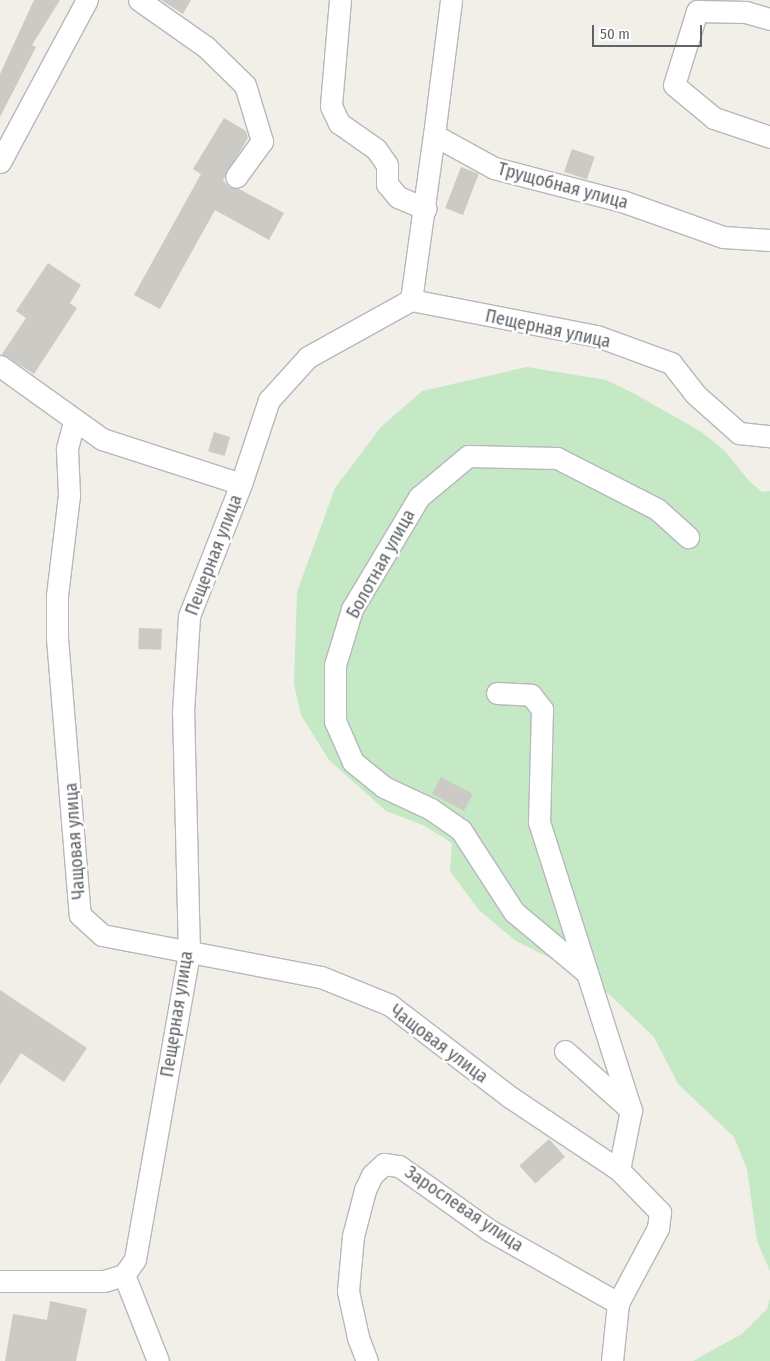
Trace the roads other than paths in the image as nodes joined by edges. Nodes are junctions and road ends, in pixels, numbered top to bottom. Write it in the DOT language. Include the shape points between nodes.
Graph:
graph roads {
  1 [pos="87,0"];
  2 [pos="139,0"];
  3 [pos="340,0"];
  4 [pos="451,0"];
  5 [pos="770,19"];
  6 [pos="434,135"];
  7 [pos="770,137"];
  8 [pos="0,162"];
  9 [pos="236,176"];
  10 [pos="426,209"];
  11 [pos="770,240"];
  12 [pos="411,300"];
  13 [pos="0,366"];
  14 [pos="74,422"];
  15 [pos="770,436"];
  16 [pos="241,484"];
  17 [pos="688,537"];
  18 [pos="497,693"];
  19 [pos="188,953"];
  20 [pos="587,973"];
  21 [pos="565,1051"];
  22 [pos="631,1110"];
  23 [pos="619,1170"];
  24 [pos="124,1275"];
  25 [pos="0,1281"];
  26 [pos="618,1303"];
  27 [pos="158,1361"];
  28 [pos="367,1361"];
  29 [pos="612,1361"];
  1 -- 8 [label="street"];
  2 -- 9 [label="street" via="206,47 245,85 262,141"];
  3 -- 10 [label="street" via="331,106 339,123 376,149 387,165 387,184 398,197"];
  4 -- 6 [label="street"];
  5 -- 7 [label="street" via="746,12 697,10 674,84 714,118"];
  6 -- 10 [label="street"];
  6 -- 11 [label="street, Трущобная улица" via="494,168 622,201 723,237"];
  10 -- 12 [label="street"];
  12 -- 15 [label="street, Пещерная улица" via="597,336 671,363 695,394 739,433"];
  12 -- 16 [label="street, Пещерная улица" via="308,357 269,400"];
  13 -- 14 [label="street"];
  14 -- 16 [label="street" via="102,439"];
  14 -- 19 [label="street, Чащовая улица" via="67,449 69,495 57,595 57,638 80,914 102,935"];
  16 -- 19 [label="street, Пещерная улица" via="189,616 183,712"];
  17 -- 20 [label="street, Болотная улица" via="657,509 557,458 468,456 419,497 352,609 335,665 335,721 353,762 384,787 431,809 461,830 514,912"];
  18 -- 20 [label="street" via="531,695 542,709 539,822"];
  19 -- 23 [label="street, Чащовая улица" via="321,977 390,1005 510,1097"];
  19 -- 24 [label="street, Пещерная улица" via="135,1259"];
  20 -- 22 [label="street"];
  21 -- 22 [label="street"];
  22 -- 23 [label="street"];
  23 -- 26 [label="street, Чащовая улица" via="660,1212 658,1228"];
  24 -- 25 [label="street" via="104,1281"];
  24 -- 27 [label="street"];
  26 -- 28 [label="street, Зарослевая улица" via="489,1230 399,1166 384,1164 372,1175 365,1190 353,1236 348,1291"];
  26 -- 29 [label="street, Чащовая улица"];
}
